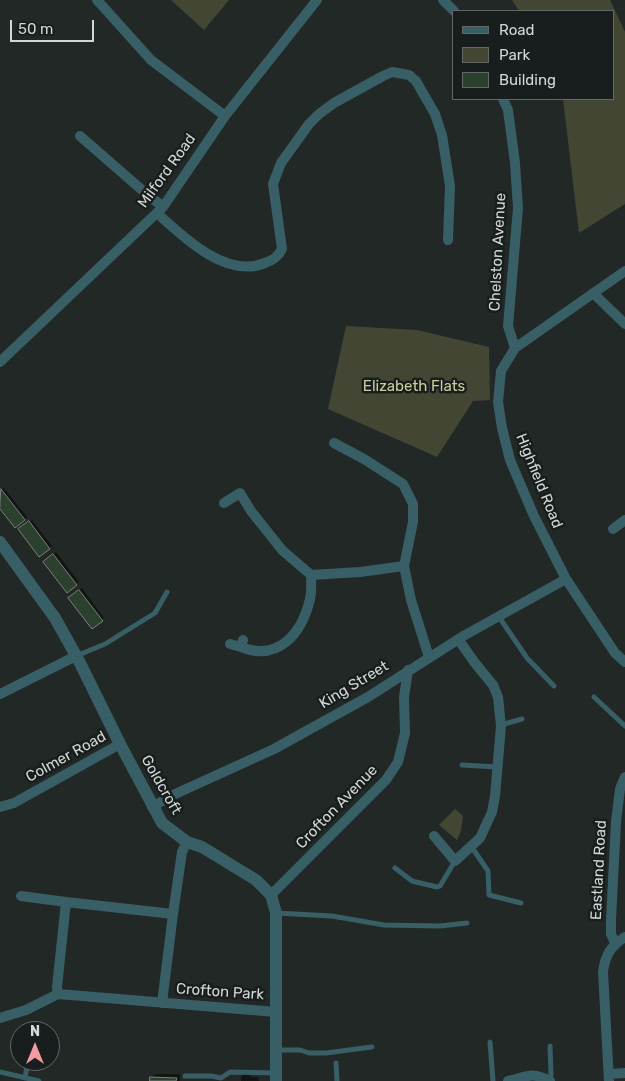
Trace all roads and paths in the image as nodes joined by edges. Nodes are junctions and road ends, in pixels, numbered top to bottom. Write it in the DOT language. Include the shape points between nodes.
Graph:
graph roads {
  1 [pos="97,0"];
  2 [pos="318,0"];
  3 [pos="443,0"];
  4 [pos="452,10"];
  5 [pos="503,100"];
  6 [pos="225,116"];
  7 [pos="80,136"];
  8 [pos="160,210"];
  9 [pos="448,240"];
  10 [pos="625,271"];
  11 [pos="593,293"];
  12 [pos="625,324"];
  13 [pos="515,348"];
  14 [pos="0,362"];
  15 [pos="334,443"];
  16 [pos="224,502"];
  17 [pos="625,520"];
  18 [pos="613,529"];
  19 [pos="0,542"];
  20 [pos="404,566"];
  21 [pos="311,575"];
  22 [pos="566,579"];
  23 [pos="167,592"];
  24 [pos="499,616"];
  25 [pos="458,639"];
  26 [pos="230,644"];
  27 [pos="76,656"];
  28 [pos="429,657"];
  29 [pos="625,662"];
  30 [pos="408,670"];
  31 [pos="554,686"];
  32 [pos="0,694"];
  33 [pos="594,697"];
  34 [pos="522,719"];
  35 [pos="501,726"];
  36 [pos="625,726"];
  37 [pos="120,744"];
  38 [pos="462,765"];
  39 [pos="498,767"];
  40 [pos="625,777"];
  41 [pos="0,807"];
  42 [pos="152,807"];
  43 [pos="434,836"];
  44 [pos="187,842"];
  45 [pos="471,846"];
  46 [pos="455,861"];
  47 [pos="395,868"];
  48 [pos="270,895"];
  49 [pos="21,896"];
  50 [pos="66,902"];
  51 [pos="521,903"];
  52 [pos="276,913"];
  53 [pos="173,914"];
  54 [pos="467,923"];
  55 [pos="625,937"];
  56 [pos="615,943"];
  57 [pos="58,994"];
  58 [pos="162,1003"];
  59 [pos="276,1012"];
  60 [pos="0,1018"];
  61 [pos="490,1042"];
  62 [pos="550,1046"];
  63 [pos="372,1047"];
  64 [pos="276,1050"];
  65 [pos="336,1063"];
  66 [pos="26,1071"];
  67 [pos="0,1072"];
  68 [pos="625,1074"];
  69 [pos="185,1076"];
  70 [pos="276,1077"];
  71 [pos="25,1078"];
  72 [pos="610,1078"];
  73 [pos="221,1080"];
  74 [pos="39,1081"];
  75 [pos="337,1081"];
  76 [pos="493,1081"];
  77 [pos="508,1081"];
  78 [pos="550,1081"];
  1 -- 6 [label="street" via="151,60"];
  2 -- 6 [label="street, Milford Road"];
  3 -- 4 [label="street"];
  5 -- 13 [label="street, Chelston Avenue" via="508,110 518,208 508,326"];
  6 -- 8 [label="street, Milford Road"];
  7 -- 8 [label="street"];
  8 -- 9 [label="street" via="187,240 222,261 239,267 270,261 282,249 273,184 281,162 319,114 392,72 410,76 416,81 442,135 450,186"];
  8 -- 14 [label="street, Milford Road"];
  10 -- 11 [label="street, Highfield Road"];
  11 -- 12 [label="street"];
  11 -- 13 [label="street, Highfield Road"];
  13 -- 22 [label="street, Highfield Road" via="501,371 498,402 502,428 510,460"];
  15 -- 20 [label="street" via="403,484 413,504 413,522"];
  16 -- 21 [label="street" via="240,493 282,550"];
  17 -- 18 [label="street"];
  19 -- 27 [label="street, Goldcroft" via="55,618"];
  20 -- 21 [label="street"];
  20 -- 28 [label="street"];
  21 -- 26 [label="street" via="310,598 300,627 284,645 265,652 251,650 242,643"];
  22 -- 24 [label="street, King Street"];
  22 -- 29 [label="street, Highfield Road" via="615,653"];
  23 -- 27 [label="lane" via="155,613 105,644"];
  24 -- 25 [label="street, King Street"];
  24 -- 31 [label="lane" via="527,658"];
  25 -- 28 [label="street, King Street"];
  25 -- 35 [label="street" via="493,685"];
  27 -- 32 [label="street"];
  27 -- 37 [label="street, Goldcroft"];
  28 -- 30 [label="street, King Street"];
  30 -- 42 [label="street, King Street" via="368,697 274,748"];
  30 -- 48 [label="street, Crofton Avenue" via="404,733 398,762 386,780"];
  33 -- 36 [label="lane"];
  34 -- 35 [label="lane"];
  35 -- 39 [label="street"];
  37 -- 41 [label="street, Colmer Road" via="14,803"];
  37 -- 42 [label="street, Goldcroft"];
  38 -- 39 [label="lane"];
  39 -- 45 [label="street" via="492,812 480,838"];
  40 -- 56 [label="street, Eastland Road" via="620,789 616,822 611,920"];
  42 -- 44 [label="street, Goldcroft" via="162,823"];
  43 -- 46 [label="street"];
  44 -- 48 [label="street, Goldcroft" via="202,847 256,880"];
  44 -- 53 [label="street, Crofton Park" via="182,852"];
  45 -- 46 [label="street"];
  45 -- 51 [label="lane" via="488,870 489,895"];
  46 -- 47 [label="lane" via="437,887 412,881"];
  48 -- 52 [label="street, Goldcroft"];
  49 -- 50 [label="street"];
  50 -- 53 [label="street"];
  50 -- 57 [label="street"];
  52 -- 54 [label="lane" via="332,916 384,925"];
  52 -- 59 [label="street, Goldcroft"];
  53 -- 58 [label="street, Crofton Park"];
  55 -- 56 [label="street"];
  56 -- 72 [label="street" via="606,956 603,972"];
  57 -- 58 [label="street, Crofton Park"];
  57 -- 60 [label="street" via="26,1010"];
  58 -- 59 [label="street, Crofton Park"];
  59 -- 64 [label="street, Goldcroft"];
  61 -- 76 [label="lane"];
  62 -- 78 [label="lane"];
  63 -- 64 [label="lane" via="326,1053"];
  64 -- 70 [label="street, Goldcroft"];
  65 -- 75 [label="lane"];
  66 -- 71 [label="lane"];
  67 -- 71 [label="lane"];
  68 -- 72 [label="street"];
  69 -- 73 [label="lane" via="211,1076"];
  70 -- 73 [label="lane" via="230,1072"];
  71 -- 74 [label="lane"];
  77 -- 78 [label="street" via="523,1076 539,1076"];
}
